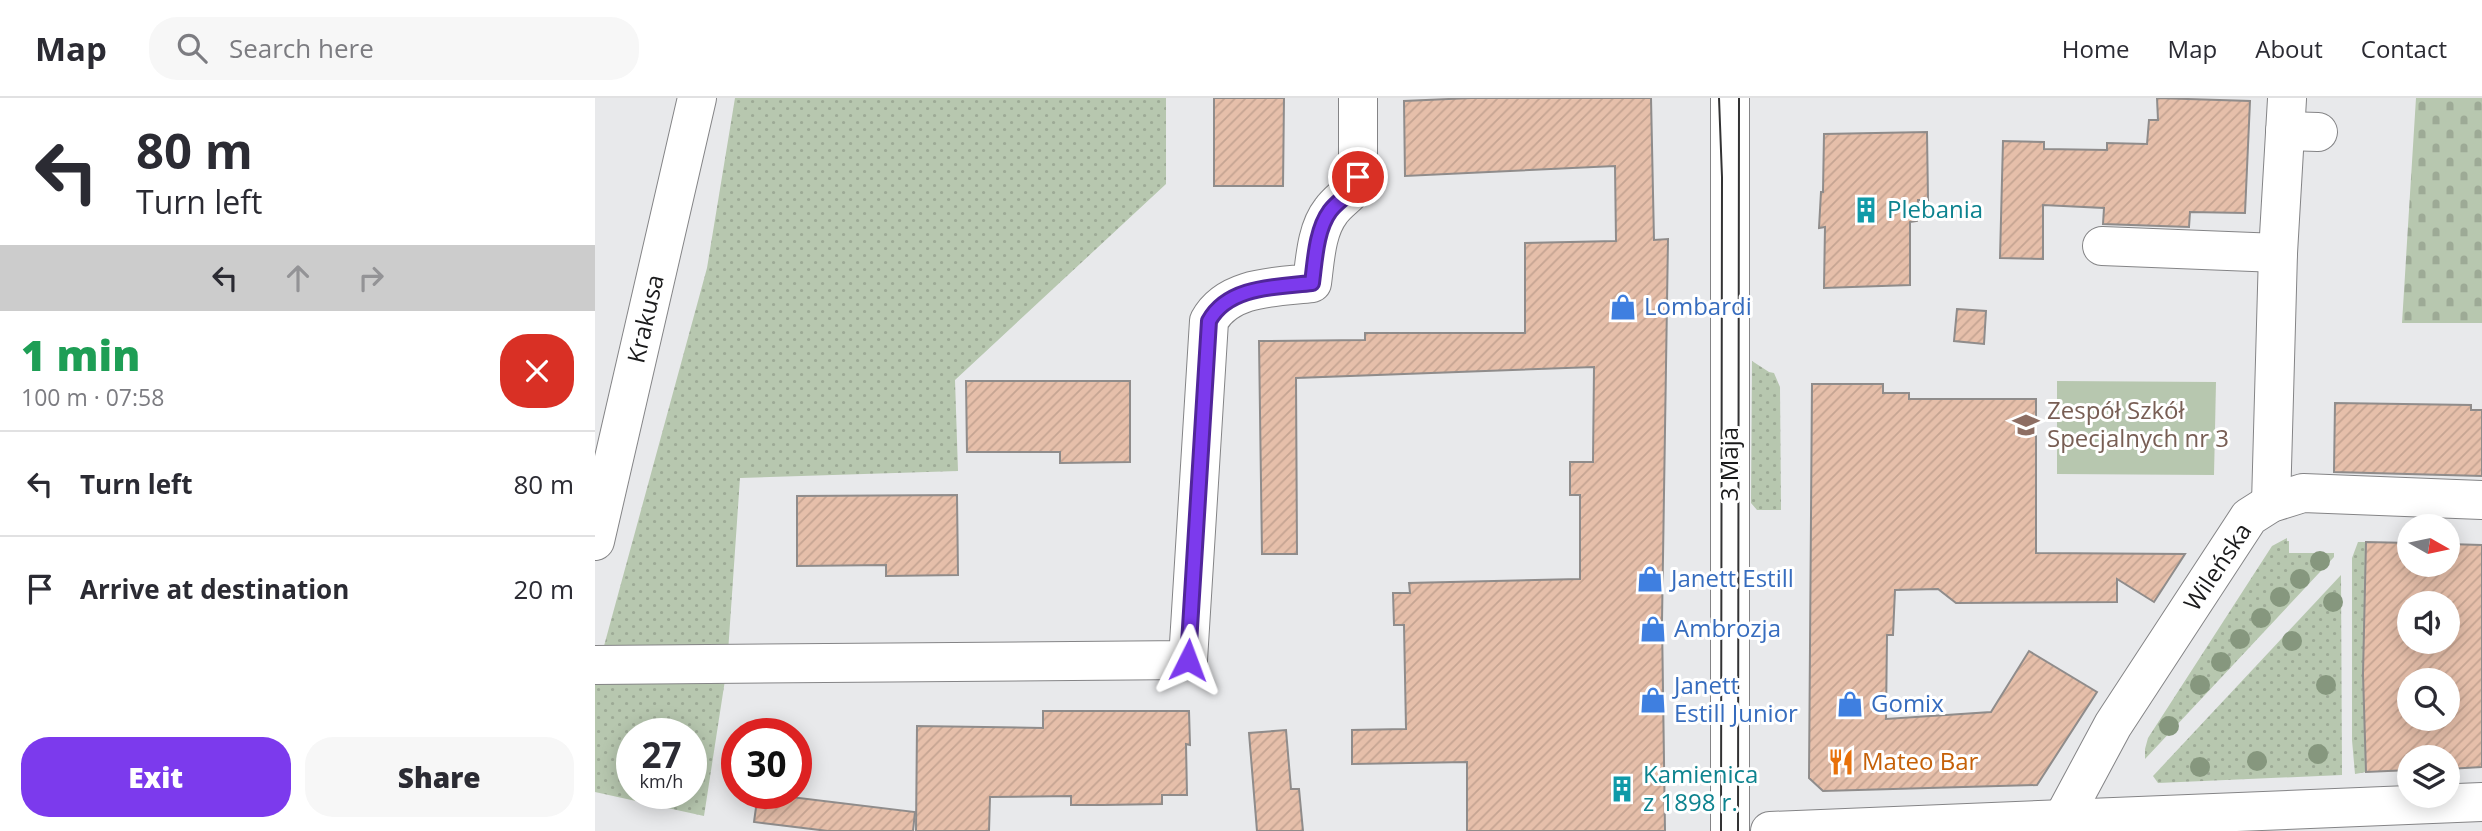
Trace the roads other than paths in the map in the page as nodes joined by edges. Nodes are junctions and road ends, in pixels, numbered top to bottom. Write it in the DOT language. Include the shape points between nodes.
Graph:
graph roads {
  1 [pos="697,98"];
  2 [pos="1358,98"];
  3 [pos="1730,98"];
  4 [pos="2297,121"];
  5 [pos="2102,246"];
  6 [pos="2279,253"];
  7 [pos="2482,500"];
  8 [pos="2271,503"];
  9 [pos="595,541"];
  10 [pos="595,665"];
  11 [pos="2482,802"];
  12 [pos="2407,818"];
  13 [pos="2062,820"];
  14 [pos="1730,831"];
  15 [pos="1770,831"];
  1 -- 9 [label="street, Krakusa"];
  2 -- 10 [label="street" via="1358,177 1355,188 1329,212 1312,283 1238,295 1223,302 1209,321 1188,660"];
  3 -- 14 [label="street, 3 Maja"];
  4 -- 6 [label="street"];
  5 -- 6 [label="street"];
  6 -- 8 [label="street"];
  7 -- 8 [label="street, Wileńska" via="2303,494"];
  8 -- 13 [label="street, Wileńska" via="2249,517 2113,725"];
  11 -- 12 [label="street"];
  12 -- 13 [label="street"];
  13 -- 15 [label="street"];
}
